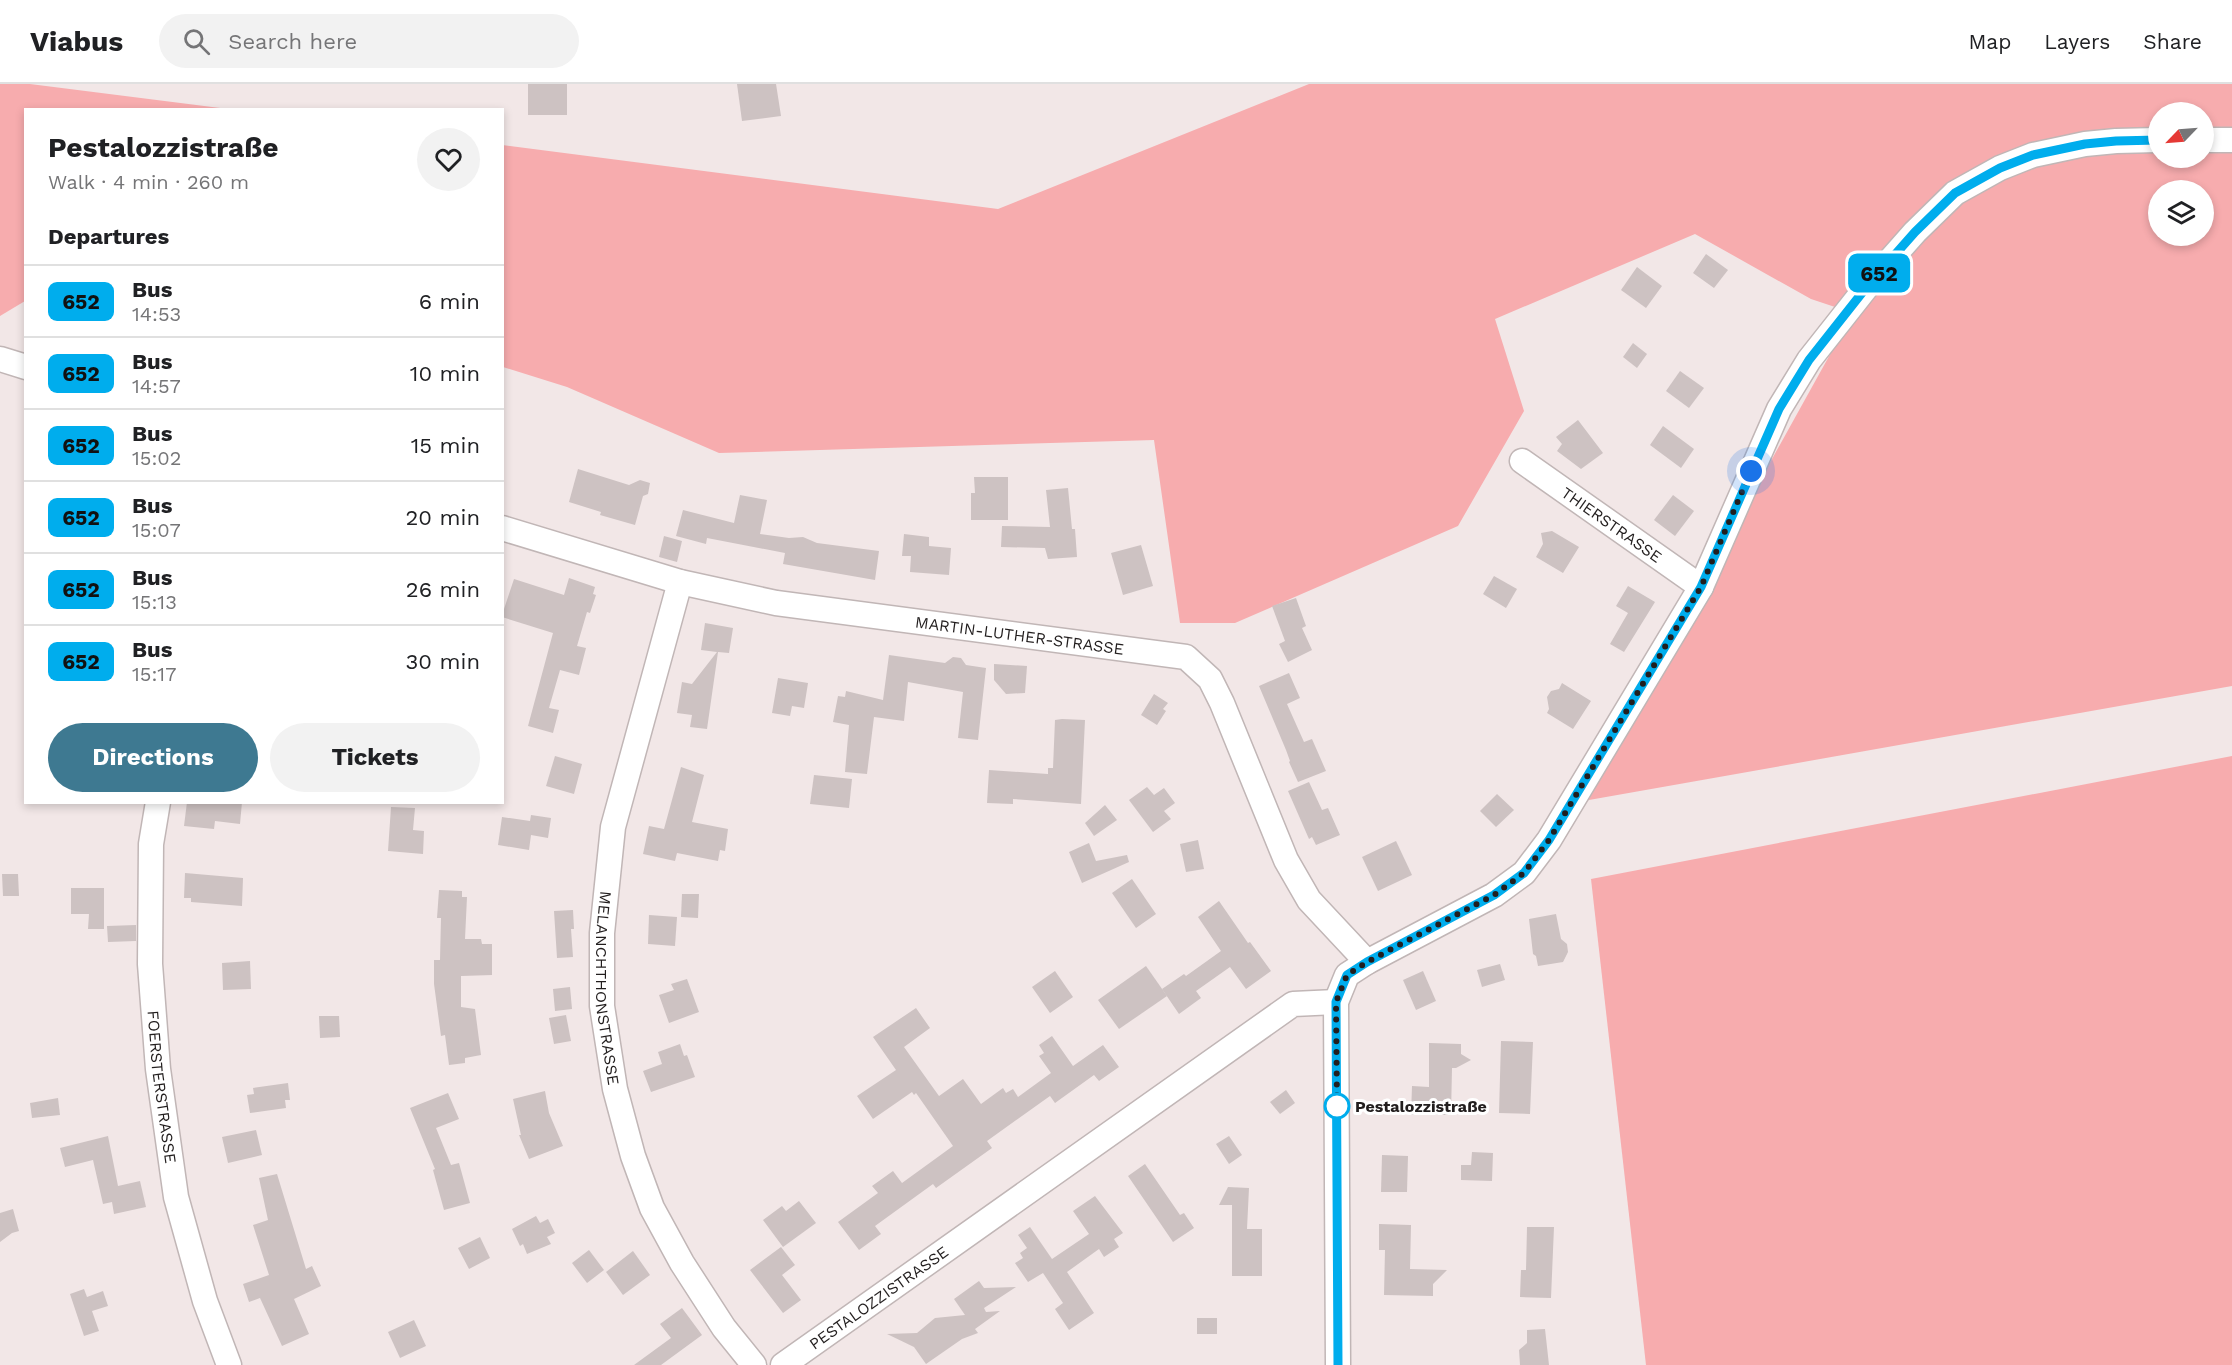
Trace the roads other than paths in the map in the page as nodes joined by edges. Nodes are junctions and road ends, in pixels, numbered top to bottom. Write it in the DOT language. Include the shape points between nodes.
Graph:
graph roads {
  1 [pos="2148,140"];
  2 [pos="2214,140"];
  3 [pos="2232,140"];
  4 [pos="0,359"];
  5 [pos="24,366"];
  6 [pos="1522,461"];
  7 [pos="504,529"];
  8 [pos="680,582"];
  9 [pos="1701,587"];
  10 [pos="158,804"];
  11 [pos="1367,962"];
  12 [pos="1336,1002"];
  13 [pos="229,1365"];
  14 [pos="754,1365"];
  15 [pos="783,1365"];
  16 [pos="1338,1365"];
  1 -- 9 [label="street" via="2085,144 2033,155 1955,193 1915,232 1816,351 1779,409"];
  2 -- 3 [label="street"];
  4 -- 5 [label="street"];
  6 -- 9 [label="street, THIERSTRASSE"];
  7 -- 8 [label="street, MARTIN-LUTHER-STRASSE"];
  8 -- 11 [label="street, MARTIN-LUTHER-STRASSE" via="776,603 1186,657 1210,679 1286,860 1309,900"];
  8 -- 14 [label="street, MELANCHTHONSTRASSE" via="613,827 602,933 602,1006 615,1089 652,1208 724,1328"];
  9 -- 11 [label="street" via="1549,840 1524,873 1494,895"];
  10 -- 13 [label="street, FOERSTERSTRASSE" via="151,844 150,952 158,1069 176,1197 205,1301"];
  11 -- 12 [label="street" via="1347,975"];
  12 -- 15 [label="street, PESTALOZZISTRASSE" via="1293,1004"];
  12 -- 16 [label="street"];
}
